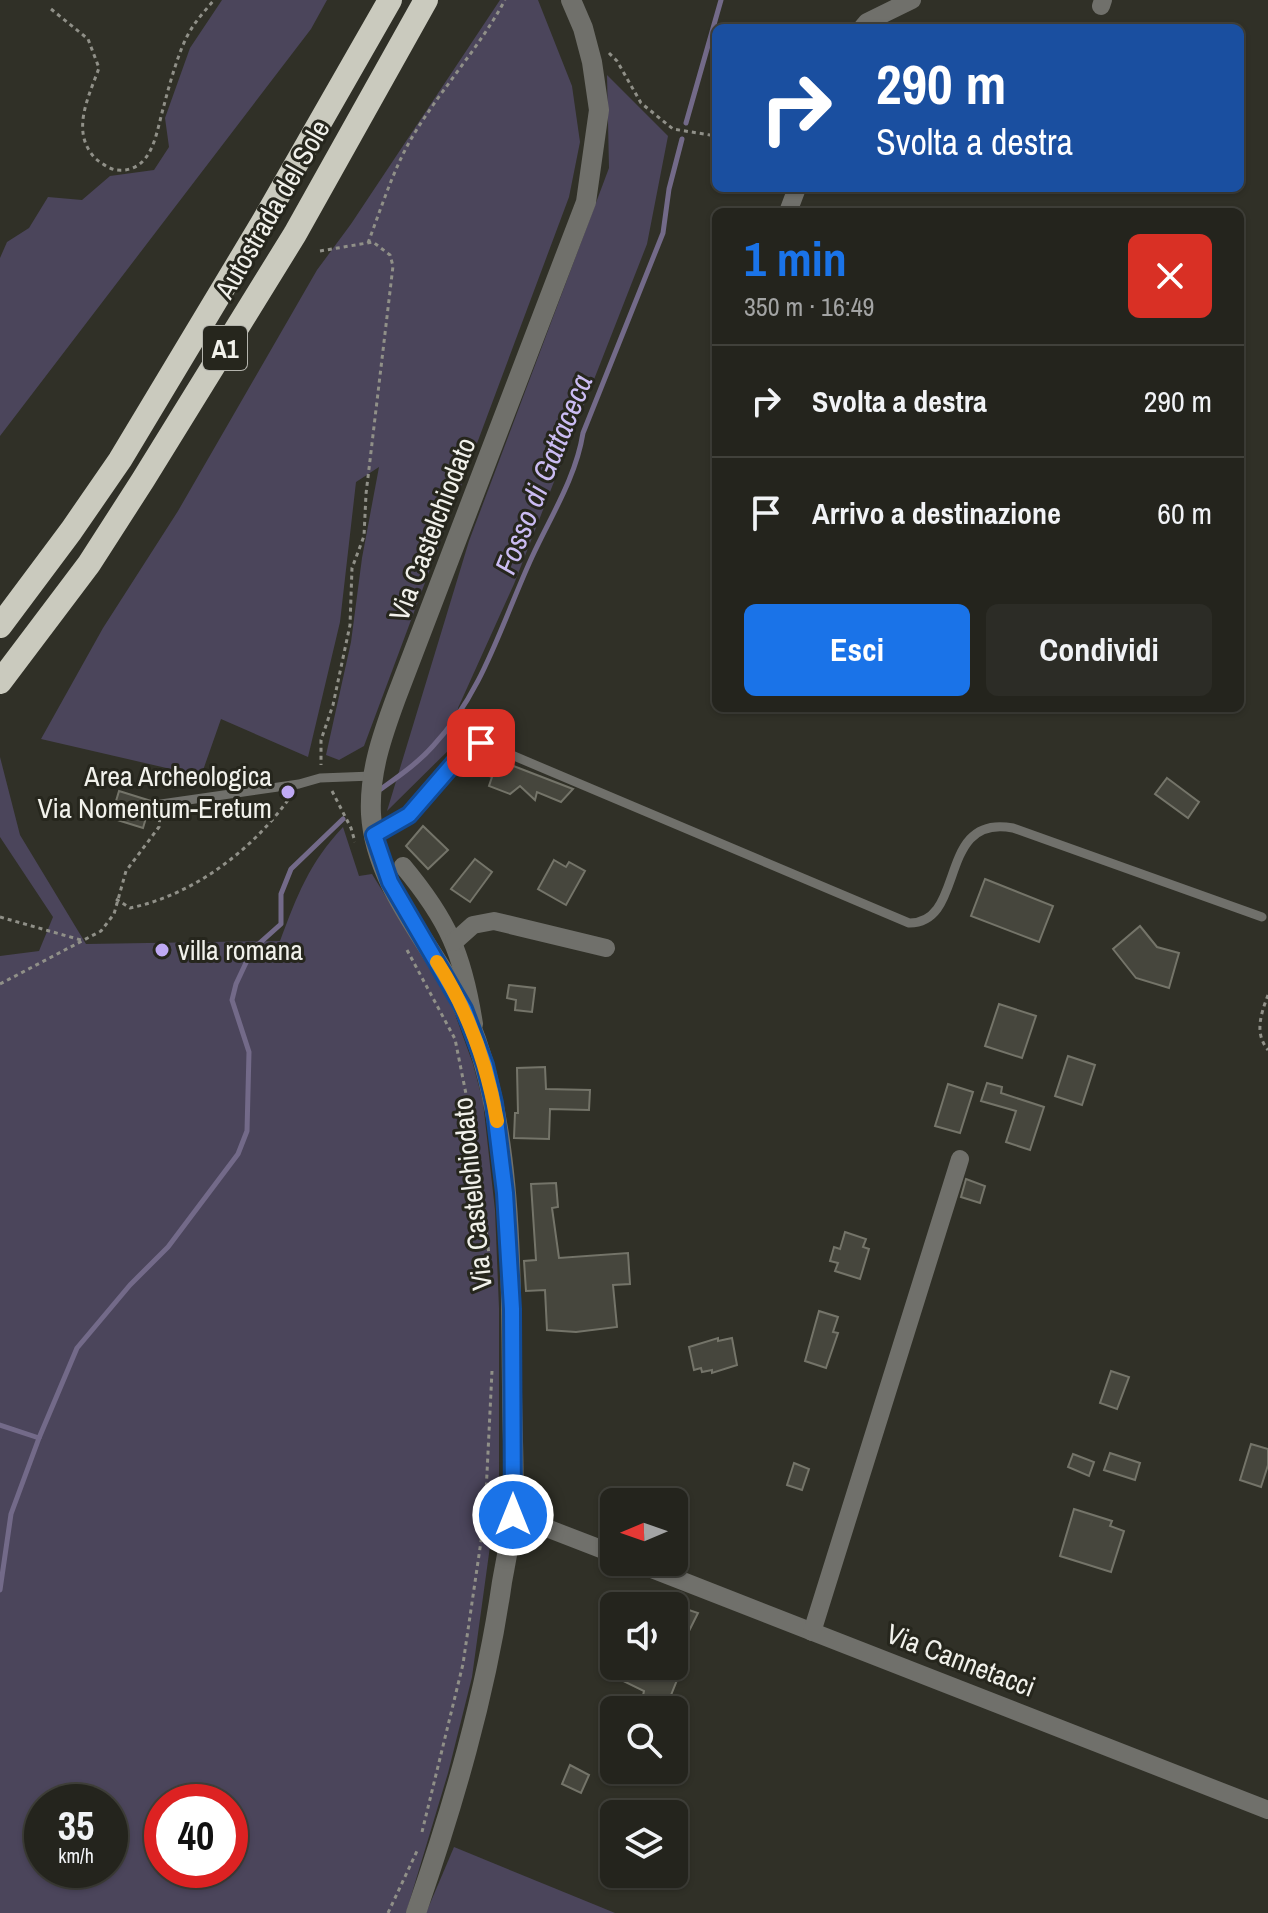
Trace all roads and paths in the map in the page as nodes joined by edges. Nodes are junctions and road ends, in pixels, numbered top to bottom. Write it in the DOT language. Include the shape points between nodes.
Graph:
graph roads {
  1 [pos="214,0"];
  2 [pos="390,0"];
  3 [pos="426,0"];
  4 [pos="505,0"];
  5 [pos="571,0"];
  6 [pos="912,0"];
  7 [pos="51,9"];
  8 [pos="865,24"];
  9 [pos="606,50"];
  10 [pos="712,134"];
  11 [pos="368,243"];
  12 [pos="320,251"];
  13 [pos="0,626"];
  14 [pos="0,682"];
  15 [pos="488,745"];
  16 [pos="372,776"];
  17 [pos="320,778"];
  18 [pos="299,784"];
  19 [pos="161,804"];
  20 [pos="374,835"];
  21 [pos="403,866"];
  22 [pos="116,899"];
  23 [pos="0,917"];
  24 [pos="1262,917"];
  25 [pos="82,941"];
  26 [pos="454,942"];
  27 [pos="606,948"];
  28 [pos="424,981"];
  29 [pos="0,984"];
  30 [pos="1268,995"];
  31 [pos="476,1038"];
  32 [pos="1268,1050"];
  33 [pos="960,1159"];
  34 [pos="492,1272"];
  35 [pos="493,1359"];
  36 [pos="513,1515"];
  37 [pos="600,1549"];
  38 [pos="670,1576"];
  39 [pos="812,1632"];
  40 [pos="1267,1806"];
  41 [pos="388,1913"];
  42 [pos="416,1913"];
  1 -- 7 [label="path" via="194,22 179,54 148,155 137,167 115,170 98,161 82,136 85,105 99,68 88,39"];
  2 -- 13 [label="highway, Autostrada del Sole / A1" via="120,460"];
  3 -- 14 [label="highway, Autostrada del Sole / A1" via="295,234 143,480 89,564"];
  4 -- 11 [label="path" via="414,134"];
  5 -- 16 [label="street, Via Castelchiodato" via="592,62 599,110 586,202 392,708"];
  6 -- 8 [label="street"];
  9 -- 10 [label="path" via="641,103 673,129"];
  11 -- 12 [label="path"];
  11 -- 17 [label="path" via="390,255 393,282 364,536 352,568 350,625 321,740"];
  15 -- 20 [label="street" via="469,746 409,815"];
  15 -- 24 [label="lane" via="909,923 933,916 969,840 980,829 995,825"];
  16 -- 17 [label="lane"];
  16 -- 20 [label="street, Via Castelchiodato"];
  17 -- 18 [label="lane"];
  18 -- 19 [label="lane"];
  18 -- 22 [label="path" via="252,839 200,880 150,904 130,908"];
  19 -- 22 [label="path" via="159,827 126,871"];
  20 -- 31 [label="street, Via Castelchiodato" via="390,882"];
  21 -- 26 [label="street"];
  22 -- 25 [label="path" via="114,914 101,931"];
  23 -- 25 [label="path"];
  25 -- 29 [label="path"];
  26 -- 27 [label="street" via="473,925 494,921"];
  26 -- 31 [label="street"];
  28 -- 34 [label="path" via="455,1039 475,1139"];
  30 -- 32 [label="path" via="1260,1031"];
  31 -- 36 [label="street, Via Castelchiodato" via="494,1103 505,1193 512,1309"];
  33 -- 39 [label="street"];
  35 -- 41 [label="path" via="485,1514 463,1664 420,1844"];
  36 -- 37 [label="street"];
  36 -- 42 [label="street, Via Castelchiodato" via="475,1716"];
  38 -- 39 [label="street, Via Cannetacci"];
  39 -- 40 [label="street, Via Cannetacci"];
}
